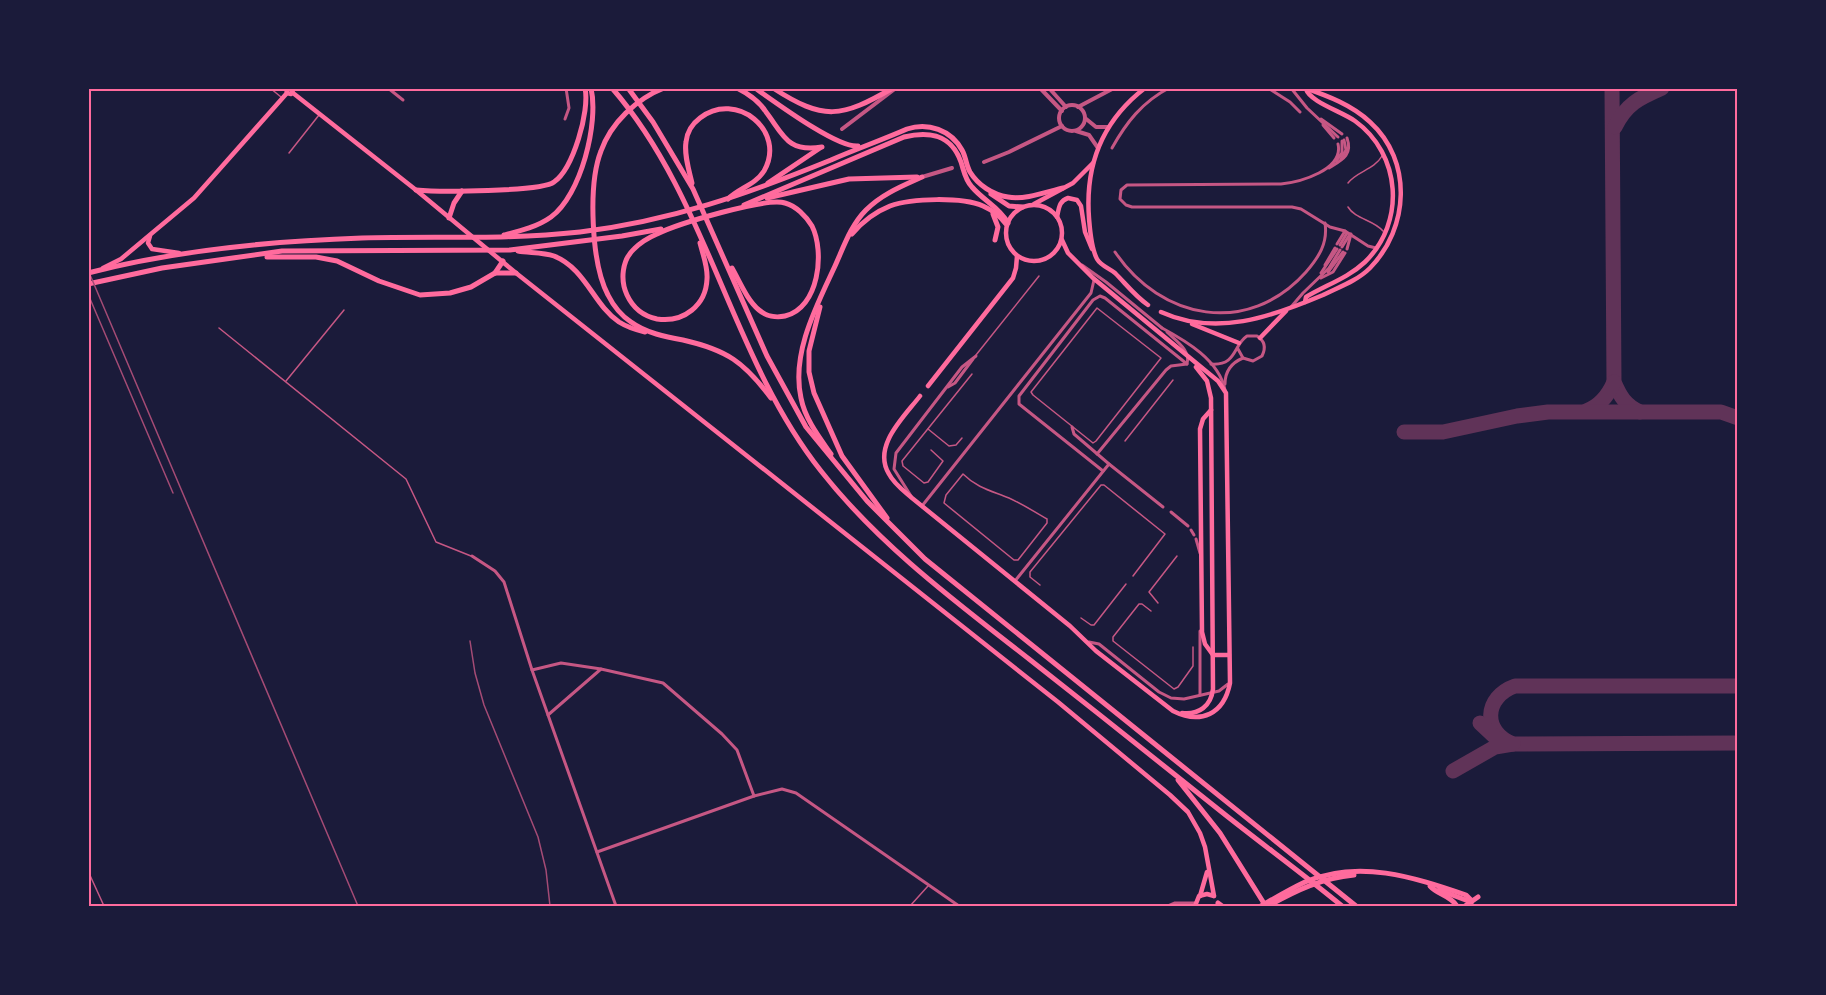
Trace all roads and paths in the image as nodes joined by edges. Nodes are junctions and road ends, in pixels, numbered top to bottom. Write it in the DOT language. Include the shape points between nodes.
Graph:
graph roads {
  1 [pos="270,88"];
  2 [pos="388,88"];
  3 [pos="566,88"];
  4 [pos="585,88"];
  5 [pos="591,88"];
  6 [pos="612,88"];
  7 [pos="628,88"];
  8 [pos="664,88"];
  9 [pos="737,88"];
  10 [pos="747,88"];
  11 [pos="773,88"];
  12 [pos="895,88"];
  13 [pos="1040,88"];
  14 [pos="1049,88"];
  15 [pos="1114,88"];
  16 [pos="1145,88"];
  17 [pos="1168,88"];
  18 [pos="1268,88"];
  19 [pos="1291,88"];
  20 [pos="1306,89"];
  21 [pos="757,90"];
  22 [pos="290,91"];
  23 [pos="282,99"];
  24 [pos="403,100"];
  25 [pos="1066,107"];
  26 [pos="1078,107"];
  27 [pos="1062,111"];
  28 [pos="1300,112"];
  29 [pos="1312,113"];
  30 [pos="320,114"];
  31 [pos="1084,116"];
  32 [pos="566,119"];
  33 [pos="1062,126"];
  34 [pos="1108,127"];
  35 [pos="843,129"];
  36 [pos="1075,130"];
  37 [pos="903,134"];
  38 [pos="866,146"];
  39 [pos="1098,148"];
  40 [pos="1112,148"];
  41 [pos="1383,152"];
  42 [pos="289,153"];
  43 [pos="984,162"];
  44 [pos="1092,163"];
  45 [pos="952,168"];
  46 [pos="1322,171"];
  47 [pos="922,177"];
  48 [pos="1348,183"];
  49 [pos="982,184"];
  50 [pos="1063,188"];
  51 [pos="693,189"];
  52 [pos="416,190"];
  53 [pos="757,190"];
  54 [pos="462,191"];
  55 [pos="727,201"];
  56 [pos="754,201"];
  57 [pos="1034,205"];
  58 [pos="1023,207"];
  59 [pos="1348,207"];
  60 [pos="987,208"];
  61 [pos="732,210"];
  62 [pos="1057,217"];
  63 [pos="449,218"];
  64 [pos="1325,223"];
  65 [pos="1008,224"];
  66 [pos="675,226"];
  67 [pos="697,230"];
  68 [pos="154,231"];
  69 [pos="1348,233"];
  70 [pos="1384,235"];
  71 [pos="492,238"];
  72 [pos="995,240"];
  73 [pos="1062,240"];
  74 [pos="719,245"];
  75 [pos="844,245"];
  76 [pos="1377,248"];
  77 [pos="1341,249"];
  78 [pos="507,250"];
  79 [pos="1115,252"];
  80 [pos="189,254"];
  81 [pos="1017,256"];
  82 [pos="1096,257"];
  83 [pos="215,260"];
  84 [pos="1074,260"];
  85 [pos="503,261"];
  86 [pos="100,270"];
  87 [pos="88,273"];
  88 [pos="495,273"];
  89 [pos="516,273"];
  90 [pos="1039,276"];
  91 [pos="1093,278"];
  92 [pos="828,280"];
  93 [pos="88,284"];
  94 [pos="1305,302"];
  95 [pos="1148,305"];
  96 [pos="1291,307"];
  97 [pos="344,310"];
  98 [pos="1161,312"];
  99 [pos="1187,321"];
  100 [pos="1162,327"];
  101 [pos="219,328"];
  102 [pos="663,336"];
  103 [pos="1260,338"];
  104 [pos="1239,346"];
  105 [pos="1183,353"];
  106 [pos="976,356"];
  107 [pos="1243,358"];
  108 [pos="1187,364"];
  109 [pos="1211,364"];
  110 [pos="972,374"];
  111 [pos="1173,380"];
  112 [pos="285,382"];
  113 [pos="928,386"];
  114 [pos="1225,386"];
  115 [pos="920,396"];
  116 [pos="1211,410"];
  117 [pos="788,422"];
  118 [pos="1072,427"];
  119 [pos="928,429"];
  120 [pos="962,438"];
  121 [pos="1125,441"];
  122 [pos="931,450"];
  123 [pos="1097,454"];
  124 [pos="1109,464"];
  125 [pos="840,468"];
  126 [pos="1103,471"];
  127 [pos="912,498"];
  128 [pos="922,506"];
  129 [pos="1163,507"];
  130 [pos="1171,512"];
  131 [pos="1188,526"];
  132 [pos="1191,530"];
  133 [pos="897,531"];
  134 [pos="1194,535"];
  135 [pos="1196,539"];
  136 [pos="1005,553"];
  137 [pos="472,556"];
  138 [pos="1177,556"];
  139 [pos="1132,576"];
  140 [pos="1015,581"];
  141 [pos="1126,584"];
  142 [pos="1040,585"];
  143 [pos="1158,603"];
  144 [pos="1151,611"];
  145 [pos="1081,618"];
  146 [pos="1087,642"];
  147 [pos="1193,647"];
  148 [pos="1213,655"];
  149 [pos="1229,655"];
  150 [pos="602,669"];
  151 [pos="532,670"];
  152 [pos="1200,695"];
  153 [pos="1173,711"];
  154 [pos="548,715"];
  155 [pos="1165,766"];
  156 [pos="754,796"];
  157 [pos="597,852"];
  158 [pos="1208,870"];
  159 [pos="88,871"];
  160 [pos="1352,873"];
  161 [pos="928,885"];
  162 [pos="1430,886"];
  163 [pos="1200,896"];
  164 [pos="1214,896"];
  165 [pos="1478,897"];
  166 [pos="1471,904"];
  167 [pos="1195,905"];
  168 [pos="1220,905"];
  169 [pos="104,906"];
  170 [pos="616,906"];
  171 [pos="910,906"];
  172 [pos="959,906"];
  173 [pos="1168,906"];
  174 [pos="1265,906"];
  175 [pos="1342,906"];
  176 [pos="1356,906"];
  177 [pos="1457,906"];
  178 [pos="1465,906"];
  1 -- 23 [label="lane"];
  2 -- 24 [label="street"];
  3 -- 32 [label="street"];
  4 -- 54 [label="highway" via="586,112 579,138 554,183 537,188"];
  5 -- 71 [label="highway" via="594,113 589,140 567,198 540,223"];
  6 -- 67 [label="highway" via="665,167"];
  7 -- 51 [label="highway"];
  8 -- 102 [label="highway" via="634,106 613,128 594,172 593,195 597,255 608,295 631,322"];
  9 -- 53 [label="highway" via="761,106 789,142 822,147"];
  10 -- 21 [label="highway"];
  11 -- 12 [label="highway" via="807,108 836,112 859,107"];
  12 -- 35 [label="street"];
  13 -- 27 [label="street"];
  14 -- 25 [label="street"];
  15 -- 26 [label="street"];
  16 -- 34 [label="main road"];
  17 -- 40 [label="street" via="1135,114"];
  18 -- 28 [label="street"];
  19 -- 29 [label="street"];
  20 -- 41 [label="main road" via="1310,96 1366,129"];
  20 -- 94 [label="main road" via="1344,104 1378,130 1397,165 1401,202 1392,237 1369,269"];
  21 -- 38 [label="highway" via="835,141 852,147"];
  22 -- 23 [label="main road"];
  22 -- 30 [label="main road"];
  23 -- 68 [label="main road" via="194,198"];
  25 -- 26 [label="street"];
  25 -- 27 [label="street"];
  26 -- 31 [label="street"];
  27 -- 33 [label="street"];
  29 -- 29 [label="street" via="1339,136"];
  30 -- 42 [label="lane"];
  30 -- 52 [label="main road"];
  31 -- 34 [label="street" via="1093,125"];
  31 -- 36 [label="street"];
  33 -- 36 [label="street"];
  33 -- 43 [label="street"];
  34 -- 39 [label="main road"];
  36 -- 39 [label="street" via="1089,135"];
  37 -- 38 [label="highway"];
  37 -- 49 [label="highway" via="912,127 924,126 946,133 959,146 969,170"];
  37 -- 56 [label="highway"];
  37 -- 65 [label="highway" via="929,133 949,143 957,152 970,186 997,207"];
  38 -- 53 [label="highway"];
  39 -- 44 [label="main road"];
  41 -- 48 [label="lane" via="1377,164"];
  41 -- 70 [label="main road" via="1393,195"];
  44 -- 50 [label="main road"];
  44 -- 82 [label="main road" via="1089,212"];
  45 -- 47 [label="street"];
  46 -- 46 [label="street" via="1337,158 1343,141 1343,157"];
  46 -- 64 [label="street" via="1281,184 1127,185 1119,196 1123,204 1132,207 1292,207"];
  47 -- 56 [label="highway" via="844,180"];
  47 -- 75 [label="highway" via="875,202 860,217"];
  49 -- 50 [label="highway" via="1017,198"];
  49 -- 58 [label="highway" via="1000,201"];
  50 -- 57 [label="main road"];
  51 -- 55 [label="highway" via="686,149 691,128 715,110 740,110 761,126 768,140 769,155 759,177"];
  51 -- 74 [label="highway"];
  52 -- 54 [label="highway"];
  52 -- 63 [label="main road"];
  53 -- 55 [label="highway"];
  54 -- 63 [label="highway"];
  55 -- 71 [label="highway" via="620,226"];
  56 -- 61 [label="highway"];
  57 -- 58 [label="main road"];
  57 -- 62 [label="main road"];
  58 -- 65 [label="main road"];
  59 -- 70 [label="lane" via="1377,225"];
  60 -- 65 [label="highway"];
  60 -- 72 [label="highway" via="997,223"];
  60 -- 75 [label="highway" via="960,201 896,204 866,220"];
  61 -- 66 [label="highway"];
  61 -- 74 [label="highway" via="782,202 806,218 816,238 818,264 804,303 784,316 761,311"];
  62 -- 73 [label="main road"];
  62 -- 82 [label="main road" via="1065,199 1071,197 1079,202 1085,232"];
  63 -- 85 [label="main road"];
  64 -- 69 [label="street"];
  64 -- 79 [label="street" via="1323,248 1297,281 1267,304 1233,311 1191,309 1167,300 1142,284"];
  65 -- 81 [label="main road" via="1008,243"];
  66 -- 67 [label="highway" via="634,249 623,269 624,287 634,308 649,317 678,318 703,296 707,270"];
  66 -- 78 [label="highway"];
  67 -- 117 [label="highway" via="742,334"];
  68 -- 80 [label="main road" via="148,243 152,249"];
  68 -- 86 [label="main road" via="121,259"];
  69 -- 76 [label="street"];
  69 -- 77 [label="street"];
  69 -- 77 [label="street"];
  70 -- 76 [label="main road"];
  71 -- 80 [label="highway" via="363,238"];
  73 -- 81 [label="main road" via="1056,252 1044,260 1030,261"];
  73 -- 84 [label="main road"];
  74 -- 125 [label="highway" via="777,378 806,427"];
  75 -- 92 [label="highway"];
  76 -- 94 [label="main road" via="1357,269 1308,295"];
  77 -- 96 [label="street" via="1331,266"];
  78 -- 83 [label="highway" via="282,251"];
  78 -- 102 [label="highway" via="555,256 578,273 618,321"];
  80 -- 86 [label="highway"];
  81 -- 113 [label="main road" via="1013,278"];
  82 -- 95 [label="main road"];
  83 -- 88 [label="highway" via="316,257 337,261 420,295 471,287"];
  83 -- 93 [label="highway"];
  84 -- 91 [label="main road"];
  84 -- 100 [label="street"];
  85 -- 88 [label="highway"];
  85 -- 89 [label="main road"];
  86 -- 87 [label="highway"];
  88 -- 89 [label="highway"];
  89 -- 158 [label="main road" via="1170,795 1194,821 1205,847"];
  90 -- 106 [label="lane"];
  91 -- 105 [label="main road"];
  91 -- 128 [label="street" via="1091,292"];
  92 -- 125 [label="highway" via="806,336 799,381 806,415"];
  92 -- 133 [label="highway" via="809,351 814,393 842,456"];
  94 -- 96 [label="main road"];
  96 -- 99 [label="main road" via="1230,324"];
  96 -- 103 [label="main road"];
  97 -- 112 [label="lane"];
  98 -- 99 [label="main road"];
  99 -- 104 [label="main road"];
  100 -- 108 [label="street" via="1186,352"];
  100 -- 109 [label="street"];
  101 -- 112 [label="lane"];
  102 -- 117 [label="highway" via="720,350 745,366"];
  103 -- 104 [label="street" via="1249,335"];
  103 -- 107 [label="street" via="1264,346 1262,356 1253,361"];
  104 -- 107 [label="street"];
  104 -- 109 [label="street" via="1224,362"];
  105 -- 116 [label="main road" via="1207,381"];
  105 -- 149 [label="main road" via="1220,383 1227,399"];
  106 -- 127 [label="street" via="962,367 894,456 894,469"];
  107 -- 114 [label="street" via="1229,368"];
  108 -- 123 [label="street" via="1166,370"];
  108 -- 126 [label="street" via="1105,298 1093,300 1018,400"];
  109 -- 114 [label="street"];
  110 -- 119 [label="lane"];
  111 -- 121 [label="lane"];
  112 -- 137 [label="lane" via="406,478 436,542"];
  114 -- 152 [label="street" via="1230,676 1221,690"];
  115 -- 127 [label="main road" via="888,439 884,451 889,474"];
  116 -- 148 [label="main road"];
  116 -- 148 [label="main road" via="1200,429 1202,632"];
  117 -- 155 [label="highway" via="821,471 888,543 961,606"];
  118 -- 118 [label="lane" via="1031,390 1097,308 1161,359 1096,441"];
  118 -- 123 [label="street" via="1074,434"];
  119 -- 120 [label="lane" via="949,446"];
  119 -- 122 [label="lane" via="902,462 925,483 944,461"];
  123 -- 124 [label="street"];
  124 -- 126 [label="street"];
  124 -- 129 [label="street"];
  125 -- 133 [label="highway"];
  126 -- 140 [label="street"];
  127 -- 128 [label="main road"];
  128 -- 140 [label="main road"];
  130 -- 131 [label="street"];
  132 -- 134 [label="street"];
  133 -- 176 [label="highway" via="1004,624"];
  135 -- 152 [label="street" via="1200,554"];
  136 -- 136 [label="lane" via="944,503 944,497 963,474 974,484 1047,519 1019,559"];
  137 -- 151 [label="street" via="504,582"];
  138 -- 143 [label="lane" via="1149,592"];
  139 -- 142 [label="lane" via="1164,533 1104,485 1099,486 1030,572 1030,577"];
  140 -- 146 [label="main road"];
  141 -- 145 [label="lane" via="1094,625"];
  144 -- 147 [label="lane" via="1139,604 1113,641 1173,689 1193,666"];
  146 -- 152 [label="street" via="1099,644 1165,696 1178,699"];
  146 -- 153 [label="main road"];
  148 -- 149 [label="main road"];
  148 -- 153 [label="main road" via="1214,689 1208,704 1194,713"];
  149 -- 153 [label="main road" via="1229,688 1220,707 1211,714 1190,718"];
  150 -- 151 [label="street" via="561,663"];
  150 -- 154 [label="street"];
  150 -- 156 [label="street" via="663,683 736,750"];
  151 -- 154 [label="street"];
  154 -- 157 [label="street"];
  155 -- 174 [label="highway" via="1220,833"];
  155 -- 175 [label="highway"];
  156 -- 157 [label="street"];
  156 -- 161 [label="street" via="782,789 796,793"];
  157 -- 170 [label="street"];
  158 -- 163 [label="main road"];
  158 -- 164 [label="main road"];
  159 -- 169 [label="lane"];
  160 -- 162 [label="highway" via="1397,876"];
  160 -- 166 [label="highway" via="1375,871 1408,876 1466,895"];
  160 -- 174 [label="highway" via="1329,874"];
  161 -- 171 [label="lane"];
  161 -- 172 [label="street"];
  162 -- 166 [label="highway"];
  162 -- 177 [label="highway"];
  163 -- 164 [label="main road"];
  163 -- 167 [label="main road"];
  164 -- 168 [label="main road"];
  165 -- 166 [label="highway"];
  166 -- 178 [label="highway"];
  167 -- 173 [label="street"];
}
